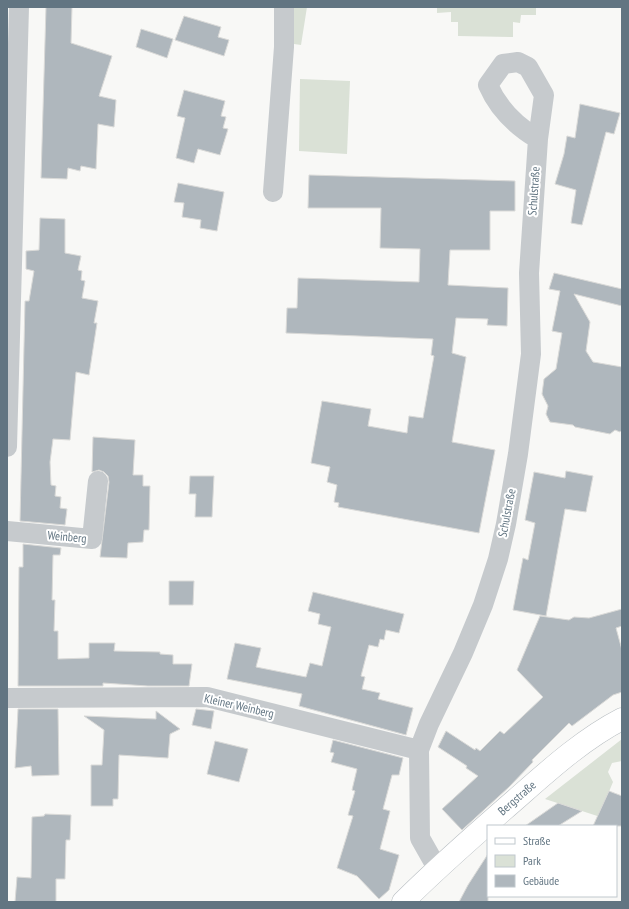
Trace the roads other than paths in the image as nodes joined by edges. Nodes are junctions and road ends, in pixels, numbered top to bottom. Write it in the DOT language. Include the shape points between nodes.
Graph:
graph roads {
  1 [pos="19,7"];
  2 [pos="284,7"];
  3 [pos="538,139"];
  4 [pos="11,149"];
  5 [pos="273,192"];
  6 [pos="7,447"];
  7 [pos="98,481"];
  8 [pos="7,531"];
  9 [pos="7,698"];
  10 [pos="622,719"];
  11 [pos="419,750"];
  12 [pos="437,868"];
  13 [pos="403,902"];
  1 -- 4 [label="street"];
  2 -- 5 [label="street" via="284,48"];
  3 -- 11 [label="street, Schulstraße" via="529,273 531,354 506,524 483,605 464,653"];
  4 -- 6 [label="street"];
  7 -- 8 [label="street, Weinberg" via="92,539"];
  9 -- 11 [label="street, Kleiner Weinberg" via="207,697"];
  10 -- 12 [label="street, Bergstraße" via="608,726 550,770"];
  11 -- 12 [label="street, Schulstraße" via="420,838"];
  12 -- 13 [label="street, Bergstraße"];
}
